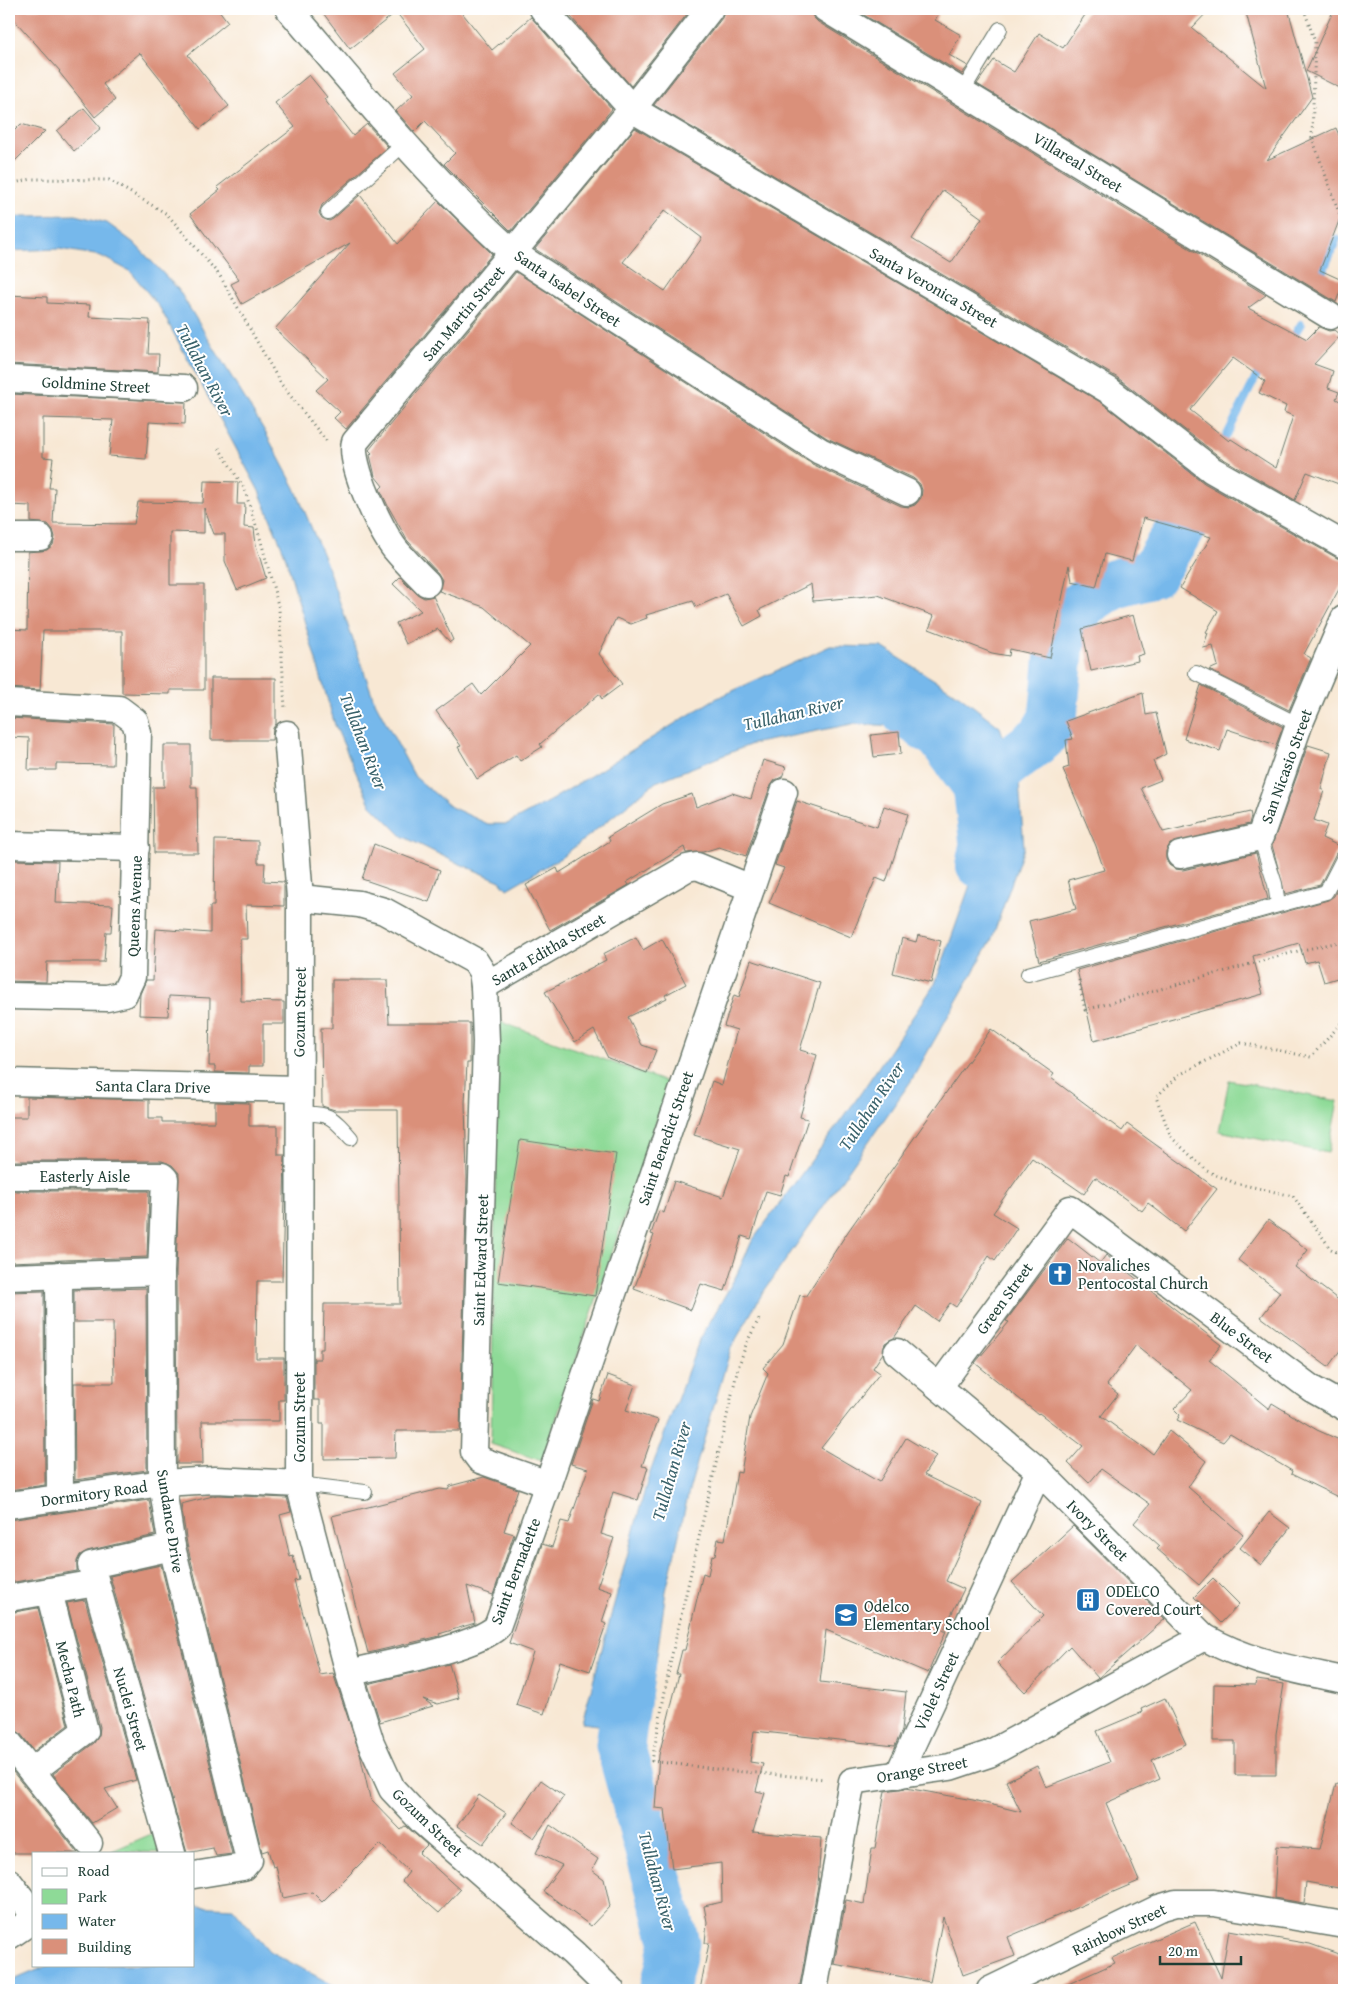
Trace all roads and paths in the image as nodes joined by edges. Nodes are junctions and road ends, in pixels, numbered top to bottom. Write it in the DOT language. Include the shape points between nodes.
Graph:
graph roads {
  1 [pos="543,9"];
  2 [pos="710,9"];
  3 [pos="826,9"];
  4 [pos="1304,9"];
  5 [pos="293,10"];
  6 [pos="1000,29"];
  7 [pos="962,92"];
  8 [pos="632,109"];
  9 [pos="405,143"];
  10 [pos="9,184"];
  11 [pos="328,212"];
  12 [pos="1344,226"];
  13 [pos="513,253"];
  14 [pos="1330,316"];
  15 [pos="9,379"];
  16 [pos="184,388"];
  17 [pos="219,448"];
  18 [pos="360,475"];
  19 [pos="907,492"];
  20 [pos="9,537"];
  21 [pos="40,537"];
  22 [pos="1344,545"];
  23 [pos="427,583"];
  24 [pos="1344,619"];
  25 [pos="1196,673"];
  26 [pos="9,703"];
  27 [pos="1299,725"];
  28 [pos="287,734"];
  29 [pos="784,792"];
  30 [pos="1260,837"];
  31 [pos="9,845"];
  32 [pos="136,848"];
  33 [pos="1180,855"];
  34 [pos="1344,857"];
  35 [pos="751,888"];
  36 [pos="300,898"];
  37 [pos="1278,904"];
  38 [pos="1344,941"];
  39 [pos="1075,960"];
  40 [pos="1028,974"];
  41 [pos="484,986"];
  42 [pos="9,996"];
  43 [pos="1344,1020"];
  44 [pos="9,1082"];
  45 [pos="298,1101"];
  46 [pos="350,1138"];
  47 [pos="9,1176"];
  48 [pos="162,1176"];
  49 [pos="1070,1209"];
  50 [pos="1344,1256"];
  51 [pos="161,1272"];
  52 [pos="59,1275"];
  53 [pos="9,1277"];
  54 [pos="760,1319"];
  55 [pos="897,1352"];
  56 [pos="939,1387"];
  57 [pos="1344,1407"];
  58 [pos="1039,1471"];
  59 [pos="162,1483"];
  60 [pos="299,1484"];
  61 [pos="548,1484"];
  62 [pos="365,1492"];
  63 [pos="60,1497"];
  64 [pos="9,1506"];
  65 [pos="172,1547"];
  66 [pos="93,1574"];
  67 [pos="49,1592"];
  68 [pos="9,1598"];
  69 [pos="1204,1637"];
  70 [pos="349,1672"];
  71 [pos="1344,1680"];
  72 [pos="9,1743"];
  73 [pos="32,1771"];
  74 [pos="898,1775"];
  75 [pos="852,1781"];
  76 [pos="88,1843"];
  77 [pos="172,1852"];
  78 [pos="195,1875"];
  79 [pos="9,1882"];
  80 [pos="32,1912"];
  81 [pos="32,1920"];
  82 [pos="1344,1925"];
  83 [pos="9,1936"];
  84 [pos="610,1990"];
  85 [pos="814,1990"];
  86 [pos="990,1990"];
  1 -- 8 [label="street, Santa Veronica Street"];
  2 -- 8 [label="street, San Martin Street"];
  3 -- 7 [label="street, Villareal Street"];
  4 -- 12 [label="path" via="1315,42 1312,138"];
  5 -- 9 [label="street, Santa Isabel Street"];
  6 -- 7 [label="lane"];
  7 -- 14 [label="street, Villareal Street"];
  8 -- 13 [label="street, San Martin Street"];
  8 -- 22 [label="street, Santa Veronica Street" via="1110,391 1212,470"];
  9 -- 11 [label="lane"];
  9 -- 13 [label="street, Santa Isabel Street"];
  10 -- 18 [label="path" via="32,179 109,180 167,214 220,276 281,384 346,465"];
  13 -- 18 [label="street, San Martin Street" via="355,442 352,450"];
  13 -- 19 [label="street, Santa Isabel Street" via="820,451"];
  15 -- 16 [label="street, Goldmine Street"];
  17 -- 28 [label="path" via="244,488 279,609"];
  18 -- 23 [label="street, San Martin Street" via="377,519 394,548"];
  20 -- 21 [label="street"];
  24 -- 27 [label="street, San Nicasio Street"];
  25 -- 27 [label="lane"];
  26 -- 32 [label="street, Queens Avenue" via="119,709 135,721 138,733"];
  27 -- 30 [label="street, San Nicasio Street"];
  28 -- 36 [label="street, Gozum Street"];
  29 -- 35 [label="street, Saint Benedict Street"];
  30 -- 33 [label="street, San Nicasio Street"];
  30 -- 37 [label="lane"];
  31 -- 32 [label="street"];
  32 -- 42 [label="street, Queens Avenue" via="132,977 124,994 107,998"];
  34 -- 37 [label="lane" via="1326,892"];
  35 -- 41 [label="street, Santa Editha Street" via="697,866 687,868"];
  35 -- 61 [label="street, Saint Benedict Street"];
  36 -- 41 [label="street, Santa Editha Street" via="359,904 384,911 475,961 482,972"];
  36 -- 45 [label="street, Gozum Street"];
  37 -- 39 [label="lane"];
  38 -- 39 [label="path" via="1085,1010"];
  39 -- 40 [label="lane"];
  41 -- 61 [label="street, Saint Edward Street" via="486,1042 474,1452 480,1460"];
  43 -- 50 [label="path" via="1311,1057 1241,1043 1179,1074 1156,1097 1171,1137 1208,1171 1235,1183 1293,1196 1332,1249"];
  44 -- 45 [label="street, Santa Clara Drive"];
  45 -- 46 [label="lane" via="316,1113 334,1118"];
  45 -- 60 [label="street, Gozum Street"];
  47 -- 48 [label="street, Easterly Aisle"];
  48 -- 51 [label="street, Sundance Drive" via="165,1179"];
  49 -- 56 [label="street, Green Street"];
  49 -- 57 [label="street, Blue Street" via="1312,1389"];
  51 -- 52 [label="street"];
  51 -- 59 [label="street, Sundance Drive"];
  52 -- 53 [label="street"];
  52 -- 63 [label="street"];
  54 -- 75 [label="path" via="738,1368 681,1614 652,1761"];
  55 -- 56 [label="street, Ivory Street"];
  56 -- 58 [label="street, Ivory Street"];
  58 -- 69 [label="street, Ivory Street"];
  58 -- 74 [label="street, Violet Street"];
  59 -- 60 [label="street, Dormitory Road" via="216,1480"];
  59 -- 63 [label="street, Dormitory Road"];
  59 -- 65 [label="street, Sundance Drive"];
  60 -- 62 [label="lane"];
  60 -- 70 [label="street, Gozum Street"];
  61 -- 70 [label="street, Saint Bernadette" via="497,1627 490,1633 445,1650"];
  63 -- 64 [label="street, Dormitory Road"];
  65 -- 66 [label="street"];
  65 -- 78 [label="street, Sundance Drive" via="249,1860 243,1867"];
  66 -- 67 [label="street"];
  66 -- 77 [label="street, Nuclei Street"];
  67 -- 68 [label="street"];
  67 -- 73 [label="street, Mecha Path" via="85,1731"];
  69 -- 71 [label="street, Ivory Street" via="1230,1652 1262,1662"];
  69 -- 74 [label="street, Orange Street" via="989,1754 950,1767"];
  70 -- 84 [label="street, Gozum Street" via="371,1743 392,1789 423,1822"];
  72 -- 73 [label="street"];
  73 -- 76 [label="street"];
  74 -- 75 [label="street, Orange Street"];
  75 -- 85 [label="street"];
  79 -- 80 [label="street"];
  81 -- 83 [label="street"];
  82 -- 86 [label="street, Rainbow Street" via="1214,1903 1176,1903 1159,1908"];
}
